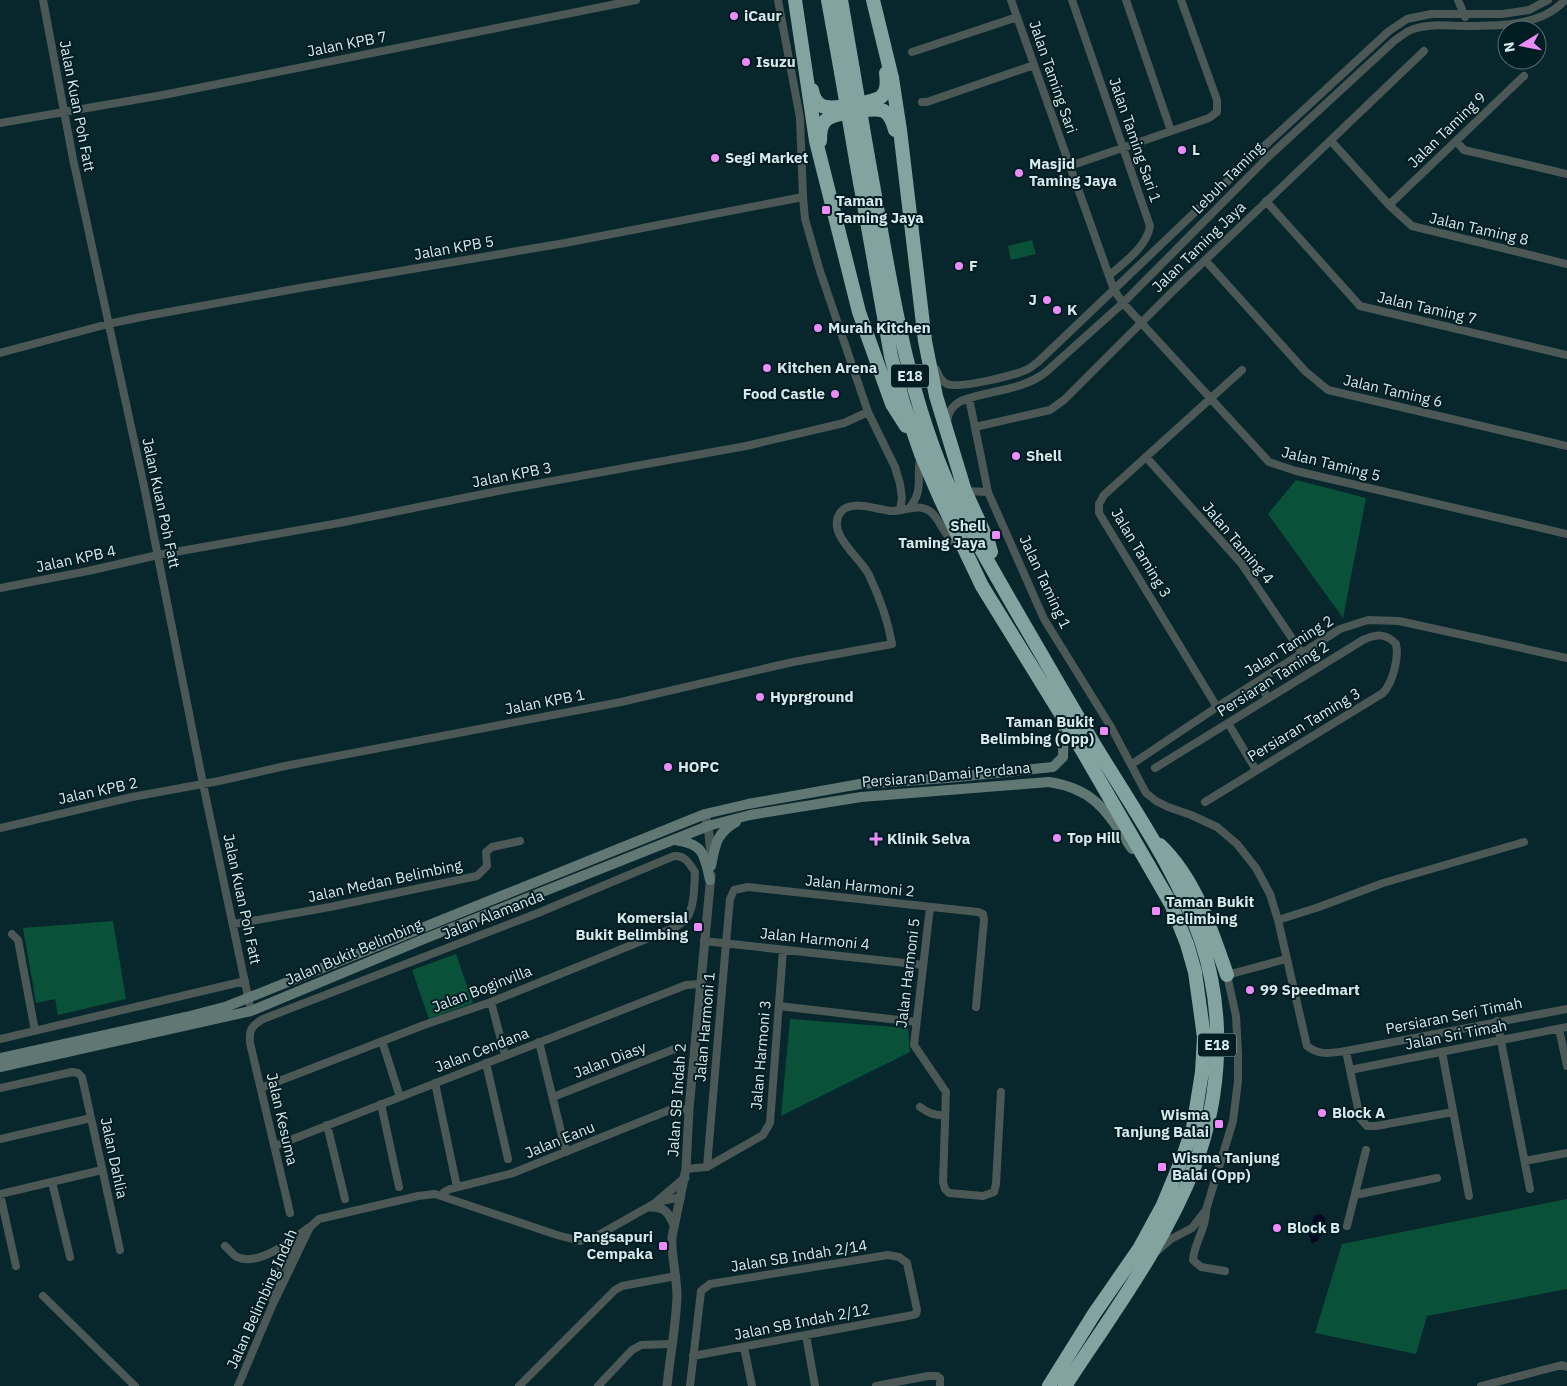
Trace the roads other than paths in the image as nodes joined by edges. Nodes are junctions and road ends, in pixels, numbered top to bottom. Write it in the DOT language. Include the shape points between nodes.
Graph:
graph roads {
  1 [pos="43,0"];
  2 [pos="636,0"];
  3 [pos="778,0"];
  4 [pos="795,0"];
  5 [pos="828,0"];
  6 [pos="841,0"];
  7 [pos="873,0"];
  8 [pos="1011,0"];
  9 [pos="1072,0"];
  10 [pos="1126,0"];
  11 [pos="1180,0"];
  12 [pos="1458,0"];
  13 [pos="1548,0"];
  14 [pos="1565,0"];
  15 [pos="1464,14"];
  16 [pos="1017,17"];
  17 [pos="1468,26"];
  18 [pos="883,40"];
  19 [pos="1424,51"];
  20 [pos="912,52"];
  21 [pos="1034,65"];
  22 [pos="807,71"];
  23 [pos="847,71"];
  24 [pos="1524,76"];
  25 [pos="922,102"];
  26 [pos="64,112"];
  27 [pos="0,123"];
  28 [pos="1171,131"];
  29 [pos="1331,141"];
  30 [pos="1456,141"];
  31 [pos="1124,148"];
  32 [pos="902,151"];
  33 [pos="862,159"];
  34 [pos="822,162"];
  35 [pos="1070,166"];
  36 [pos="1567,174"];
  37 [pos="803,197"];
  38 [pos="1266,201"];
  39 [pos="1389,204"];
  40 [pos="1205,260"];
  41 [pos="1567,264"];
  42 [pos="1109,276"];
  43 [pos="1114,290"];
  44 [pos="1123,303"];
  45 [pos="1141,322"];
  46 [pos="108,324"];
  47 [pos="925,341"];
  48 [pos="0,353"];
  49 [pos="1567,355"];
  50 [pos="1242,370"];
  51 [pos="968,398"];
  52 [pos="1211,398"];
  53 [pos="868,412"];
  54 [pos="975,427"];
  55 [pos="946,435"];
  56 [pos="914,436"];
  57 [pos="1567,446"];
  58 [pos="921,454"];
  59 [pos="1146,457"];
  60 [pos="965,491"];
  61 [pos="988,492"];
  62 [pos="910,507"];
  63 [pos="900,510"];
  64 [pos="1567,534"];
  65 [pos="964,550"];
  66 [pos="158,555"];
  67 [pos="998,579"];
  68 [pos="0,588"];
  69 [pos="1302,653"];
  70 [pos="1397,656"];
  71 [pos="1567,658"];
  72 [pos="1258,682"];
  73 [pos="1268,698"];
  74 [pos="1218,707"];
  75 [pos="1064,719"];
  76 [pos="1228,723"];
  77 [pos="1132,764"];
  78 [pos="1155,768"];
  79 [pos="1256,770"];
  80 [pos="203,784"];
  81 [pos="1205,802"];
  82 [pos="704,814"];
  83 [pos="750,815"];
  84 [pos="708,826"];
  85 [pos="0,828"];
  86 [pos="1149,834"];
  87 [pos="520,840"];
  88 [pos="675,840"];
  89 [pos="1524,842"];
  90 [pos="711,866"];
  91 [pos="1152,870"];
  92 [pos="710,880"];
  93 [pos="734,890"];
  94 [pos="693,894"];
  95 [pos="709,895"];
  96 [pos="930,906"];
  97 [pos="1278,920"];
  98 [pos="234,924"];
  99 [pos="12,934"];
  100 [pos="704,941"];
  101 [pos="726,943"];
  102 [pos="784,950"];
  103 [pos="1286,959"];
  104 [pos="923,965"];
  105 [pos="1227,975"];
  106 [pos="245,981"];
  107 [pos="700,984"];
  108 [pos="249,999"];
  109 [pos="491,1002"];
  110 [pos="779,1006"];
  111 [pos="976,1006"];
  112 [pos="1567,1009"];
  113 [pos="252,1011"];
  114 [pos="1497,1021"];
  115 [pos="916,1022"];
  116 [pos="1563,1028"];
  117 [pos="35,1031"];
  118 [pos="249,1032"];
  119 [pos="0,1039"];
  120 [pos="1501,1041"];
  121 [pos="382,1042"];
  122 [pos="539,1042"];
  123 [pos="677,1048"];
  124 [pos="1346,1051"];
  125 [pos="1442,1052"];
  126 [pos="506,1055"];
  127 [pos="0,1058"];
  128 [pos="486,1063"];
  129 [pos="1567,1066"];
  130 [pos="0,1068"];
  131 [pos="1350,1070"];
  132 [pos="435,1083"];
  133 [pos="0,1088"];
  134 [pos="261,1088"];
  135 [pos="1001,1092"];
  136 [pos="400,1097"];
  137 [pos="552,1097"];
  138 [pos="381,1104"];
  139 [pos="920,1108"];
  140 [pos="689,1109"];
  141 [pos="1453,1112"];
  142 [pos="945,1116"];
  143 [pos="91,1118"];
  144 [pos="327,1125"];
  145 [pos="0,1139"];
  146 [pos="274,1146"];
  147 [pos="1366,1150"];
  148 [pos="566,1152"];
  149 [pos="1567,1153"];
  150 [pos="508,1159"];
  151 [pos="1525,1161"];
  152 [pos="707,1167"];
  153 [pos="102,1170"];
  154 [pos="686,1174"];
  155 [pos="1437,1178"];
  156 [pos="52,1182"];
  157 [pos="399,1186"];
  158 [pos="457,1186"];
  159 [pos="1530,1189"];
  160 [pos="0,1194"];
  161 [pos="1355,1195"];
  162 [pos="442,1196"];
  163 [pos="1469,1196"];
  164 [pos="681,1197"];
  165 [pos="345,1198"];
  166 [pos="654,1204"];
  167 [pos="1206,1210"];
  168 [pos="290,1214"];
  169 [pos="674,1225"];
  170 [pos="1347,1226"];
  171 [pos="310,1227"];
  172 [pos="1185,1231"];
  173 [pos="1197,1242"];
  174 [pos="225,1246"];
  175 [pos="120,1250"];
  176 [pos="1151,1256"];
  177 [pos="70,1257"];
  178 [pos="16,1266"];
  179 [pos="1224,1271"];
  180 [pos="676,1276"];
  181 [pos="43,1296"];
  182 [pos="916,1314"];
  183 [pos="806,1335"];
  184 [pos="672,1344"];
  185 [pos="744,1347"];
  186 [pos="692,1356"];
  187 [pos="1567,1367"];
  188 [pos="940,1382"];
  189 [pos="135,1386"];
  190 [pos="238,1386"];
  191 [pos="519,1386"];
  192 [pos="598,1386"];
  193 [pos="668,1386"];
  194 [pos="690,1386"];
  195 [pos="752,1386"];
  196 [pos="815,1386"];
  197 [pos="876,1386"];
  198 [pos="1049,1386"];
  199 [pos="1065,1386"];
  200 [pos="1481,1386"];
  1 -- 26 [label="street, Jalan Kuan Poh Fatt"];
  2 -- 26 [label="street, Jalan KPB 7" via="164,95"];
  3 -- 37 [label="street" via="800,118"];
  4 -- 22 [label="highway"];
  5 -- 23 [label="highway, E18"];
  6 -- 23 [label="highway, E18"];
  7 -- 18 [label="highway"];
  8 -- 16 [label="street, Jalan Taming Sari"];
  9 -- 31 [label="street, Jalan Taming Sari 1"];
  10 -- 28 [label="street"];
  11 -- 28 [label="street" via="1217,100 1217,112"];
  12 -- 15 [label="street"];
  13 -- 15 [label="street, Lebuh Taming" via="1529,10"];
  14 -- 17 [label="street, Lebuh Taming" via="1532,21"];
  15 -- 17 [label="street"];
  15 -- 43 [label="street, Lebuh Taming" via="1431,14 1407,19 1388,31"];
  16 -- 20 [label="street"];
  16 -- 21 [label="street, Jalan Taming Sari"];
  17 -- 44 [label="street, Lebuh Taming" via="1434,25 1412,29 1394,41 1267,158"];
  18 -- 22 [label="highway" via="886,87 882,96 873,101 824,107 813,95"];
  18 -- 32 [label="highway"];
  19 -- 29 [label="street, Jalan Taming Jaya"];
  21 -- 25 [label="street"];
  21 -- 35 [label="street, Jalan Taming Sari"];
  22 -- 34 [label="highway" via="816,141"];
  23 -- 33 [label="highway, E18, bridge"];
  24 -- 30 [label="street, Jalan Taming 9"];
  26 -- 27 [label="street, Jalan KPB 7"];
  26 -- 46 [label="street, Jalan Kuan Poh Fatt"];
  28 -- 31 [label="street"];
  29 -- 38 [label="street, Jalan Taming Jaya"];
  29 -- 39 [label="street, Jalan Taming 8"];
  30 -- 36 [label="street" via="1464,150"];
  30 -- 39 [label="street, Jalan Taming 9"];
  31 -- 35 [label="street"];
  31 -- 42 [label="street, Jalan Taming Sari 1" via="1150,226 1142,245"];
  32 -- 34 [label="highway" via="891,118 885,111 875,108 826,120 821,128"];
  32 -- 47 [label="highway"];
  33 -- 56 [label="highway, E18" via="891,356"];
  33 -- 67 [label="highway, E18" via="916,398 952,493"];
  34 -- 56 [label="highway" via="859,312 892,404"];
  35 -- 42 [label="street, Jalan Taming Sari"];
  37 -- 46 [label="street, Jalan KPB 5"];
  37 -- 53 [label="street" via="805,219 818,264"];
  38 -- 40 [label="street, Jalan Taming Jaya"];
  38 -- 49 [label="street, Jalan Taming 7" via="1360,306"];
  39 -- 41 [label="street, Jalan Taming 8" via="1412,226"];
  40 -- 45 [label="street, Jalan Taming Jaya"];
  40 -- 57 [label="street, Jalan Taming 6" via="1305,371 1328,390"];
  42 -- 43 [label="street, Jalan Taming Sari"];
  43 -- 44 [label="street, Jalan Taming Sari"];
  43 -- 47 [label="street, Lebuh Taming" via="1038,362 1020,373 966,384 947,384 939,376"];
  44 -- 45 [label="street, Jalan Taming 5"];
  44 -- 51 [label="street, Lebuh Taming" via="1037,379"];
  45 -- 52 [label="street, Jalan Taming 5"];
  45 -- 54 [label="street, Jalan Taming Jaya" via="1064,400 1050,410"];
  46 -- 48 [label="street, Jalan KPB 5"];
  46 -- 66 [label="street, Jalan Kuan Poh Fatt"];
  47 -- 55 [label="highway"];
  50 -- 52 [label="street, Jalan Taming 3"];
  51 -- 54 [label="street, Jalan Taming 1"];
  51 -- 55 [label="street, Lebuh Taming" via="952,406 947,416"];
  52 -- 59 [label="street, Jalan Taming 3"];
  52 -- 64 [label="street, Jalan Taming 5" via="1269,462 1280,467"];
  53 -- 63 [label="street" via="895,468 902,498"];
  53 -- 66 [label="street, Jalan KPB 3" via="844,423 746,446"];
  54 -- 61 [label="street, Jalan Taming 1"];
  55 -- 60 [label="highway"];
  56 -- 58 [label="highway, E18"];
  58 -- 62 [label="street" via="919,491"];
  58 -- 65 [label="highway, E18"];
  59 -- 69 [label="street, Jalan Taming 4" via="1242,563"];
  59 -- 74 [label="street, Jalan Taming 3" via="1104,495 1099,512"];
  60 -- 61 [label="street"];
  60 -- 67 [label="highway" via="988,541"];
  61 -- 77 [label="street, Jalan Taming 1" via="1044,619"];
  62 -- 63 [label="street"];
  62 -- 65 [label="street" via="929,511 948,537"];
  63 -- 80 [label="street, Jalan KPB 1" via="847,507 837,519 839,534 868,574 892,644 793,662 622,702"];
  65 -- 75 [label="highway, E18" via="982,586"];
  66 -- 68 [label="street, Jalan KPB 4"];
  66 -- 80 [label="street, Jalan Kuan Poh Fatt"];
  67 -- 86 [label="highway, E18"];
  69 -- 71 [label="street, Jalan Taming 2" via="1354,623 1383,619"];
  69 -- 72 [label="street, Jalan Taming 2"];
  70 -- 73 [label="street, Persiaran Taming 2" via="1396,644 1391,639 1384,635 1372,636"];
  70 -- 79 [label="street, Persiaran Taming 3" via="1388,687 1383,693"];
  72 -- 73 [label="street"];
  72 -- 74 [label="street, Jalan Taming 2"];
  73 -- 76 [label="street, Persiaran Taming 2"];
  74 -- 77 [label="street, Jalan Taming 2"];
  75 -- 82 [label="main road, Persiaran Damai Perdana" via="1063,757 1046,769 860,784"];
  75 -- 91 [label="highway, E18"];
  76 -- 78 [label="street, Persiaran Taming 2"];
  76 -- 79 [label="street"];
  77 -- 97 [label="street, Jalan Taming 1" via="1146,793 1156,801 1216,827 1236,844 1256,868 1270,894"];
  79 -- 81 [label="street, Persiaran Taming 3"];
  80 -- 85 [label="street, Jalan KPB 2"];
  80 -- 98 [label="street, Jalan Kuan Poh Fatt"];
  82 -- 84 [label="street, Jalan SB Indah 2"];
  82 -- 108 [label="main road, Jalan Bukit Belimbing"];
  83 -- 84 [label="main road, Persiaran Damai Perdana"];
  83 -- 90 [label="main road" via="720,834"];
  83 -- 91 [label="main road, Persiaran Damai Perdana" via="861,796 1049,782 1064,784 1092,797 1103,807 1133,850"];
  84 -- 88 [label="main road, Jalan Bukit Belimbing"];
  84 -- 90 [label="street, Jalan SB Indah 2"];
  86 -- 105 [label="highway" via="1175,860 1187,878 1211,929"];
  86 -- 176 [label="highway, E18" via="1183,897 1200,938 1209,968 1218,1038 1216,1074 1206,1132 1175,1211"];
  87 -- 98 [label="street, Jalan Medan Belimbing" via="492,847 486,852 487,866 478,876"];
  88 -- 92 [label="main road" via="689,842 698,848 704,856"];
  88 -- 113 [label="main road, Jalan Bukit Belimbing"];
  89 -- 97 [label="street" via="1383,883"];
  90 -- 92 [label="street, Jalan SB Indah 2"];
  91 -- 198 [label="highway, E18" via="1171,904 1195,972 1204,1037 1194,1120 1163,1205 1139,1249"];
  92 -- 95 [label="street, Jalan SB Indah 2"];
  93 -- 96 [label="street, Jalan Harmoni 2" via="748,887"];
  93 -- 101 [label="street, Jalan Harmoni 1" via="730,899"];
  94 -- 95 [label="street"];
  94 -- 109 [label="street, Jalan Boginvilla" via="686,920 676,927"];
  94 -- 118 [label="street, Jalan Alamanda" via="695,872 686,858 674,856 538,913 263,1019"];
  95 -- 100 [label="street, Jalan SB Indah 2"];
  96 -- 104 [label="street, Jalan Harmoni 5"];
  96 -- 111 [label="street, Jalan Harmoni 2" via="983,914"];
  97 -- 103 [label="street, Jalan Taming 1"];
  98 -- 106 [label="street, Jalan Kuan Poh Fatt"];
  99 -- 117 [label="street" via="18,940"];
  100 -- 101 [label="street, Jalan Harmoni 4"];
  100 -- 107 [label="street, Jalan SB Indah 2"];
  101 -- 102 [label="street, Jalan Harmoni 4"];
  101 -- 152 [label="street, Jalan Harmoni 1"];
  102 -- 104 [label="street, Jalan Harmoni 4"];
  102 -- 110 [label="street, Jalan Harmoni 3"];
  103 -- 105 [label="street"];
  103 -- 124 [label="street, Persiaran Seri Timah" via="1307,1046 1314,1052 1326,1054"];
  104 -- 115 [label="street, Jalan Harmoni 5"];
  105 -- 167 [label="street" via="1236,1016 1238,1081 1233,1121"];
  106 -- 108 [label="street, Jalan Kuan Poh Fatt"];
  106 -- 117 [label="street"];
  107 -- 122 [label="street, Jalan Cendana" via="686,985"];
  107 -- 140 [label="street, Jalan SB Indah 2"];
  108 -- 113 [label="street, Jalan Kuan Poh Fatt"];
  108 -- 127 [label="main road, Jalan Bukit Belimbing" via="186,1017"];
  109 -- 121 [label="street, Jalan Boginvilla"];
  109 -- 126 [label="street"];
  110 -- 115 [label="street"];
  110 -- 152 [label="street, Jalan Harmoni 3" via="770,1123 764,1135"];
  112 -- 114 [label="street, Persiaran Seri Timah"];
  113 -- 130 [label="main road, Jalan Bukit Belimbing"];
  114 -- 120 [label="street"];
  114 -- 124 [label="street, Persiaran Seri Timah"];
  115 -- 142 [label="street, Jalan Harmoni 5" via="914,1045 946,1092"];
  116 -- 120 [label="street, Jalan Sri Timah"];
  116 -- 129 [label="street"];
  117 -- 119 [label="street"];
  118 -- 134 [label="street, Jalan Kesuma"];
  120 -- 125 [label="street, Jalan Sri Timah"];
  120 -- 151 [label="street"];
  121 -- 134 [label="street, Jalan Boginvilla"];
  121 -- 136 [label="street"];
  122 -- 126 [label="street, Jalan Cendana"];
  122 -- 137 [label="street"];
  123 -- 137 [label="street, Jalan Diasy"];
  124 -- 131 [label="street"];
  125 -- 131 [label="street, Jalan Sri Timah"];
  125 -- 141 [label="street"];
  126 -- 128 [label="street, Jalan Cendana"];
  128 -- 132 [label="street, Jalan Cendana"];
  128 -- 150 [label="street"];
  131 -- 141 [label="street" via="1360,1118 1367,1126"];
  132 -- 136 [label="street, Jalan Cendana"];
  132 -- 158 [label="street"];
  133 -- 143 [label="street, Jalan Dahlia" via="78,1073 82,1077"];
  134 -- 146 [label="street, Jalan Kesuma"];
  135 -- 142 [label="street, Jalan Harmoni 5" via="994,1192 983,1196 949,1193 945,1189"];
  136 -- 138 [label="street, Jalan Cendana"];
  137 -- 148 [label="street"];
  138 -- 144 [label="street, Jalan Cendana"];
  138 -- 157 [label="street"];
  139 -- 142 [label="street" via="936,1116"];
  140 -- 148 [label="street, Jalan Eanu" via="672,1109"];
  140 -- 154 [label="street, Jalan SB Indah 2"];
  141 -- 163 [label="street"];
  143 -- 145 [label="street"];
  143 -- 153 [label="street, Jalan Dahlia"];
  144 -- 146 [label="street, Jalan Cendana"];
  144 -- 165 [label="street"];
  146 -- 168 [label="street, Jalan Kesuma"];
  147 -- 161 [label="street"];
  148 -- 158 [label="street, Jalan Eanu" via="513,1173"];
  149 -- 151 [label="street"];
  151 -- 159 [label="street"];
  152 -- 154 [label="street, Jalan Harmoni 3"];
  153 -- 156 [label="street"];
  153 -- 175 [label="street, Jalan Dahlia"];
  154 -- 164 [label="street, Jalan SB Indah 2"];
  154 -- 166 [label="street"];
  155 -- 161 [label="street"];
  156 -- 160 [label="street"];
  156 -- 177 [label="street"];
  158 -- 162 [label="street, Jalan Eanu"];
  160 -- 178 [label="street"];
  161 -- 170 [label="street"];
  162 -- 166 [label="street, Jalan Belimbing Indah" via="580,1241 596,1237"];
  162 -- 171 [label="street, Jalan Belimbing Indah" via="428,1194 320,1219"];
  164 -- 166 [label="street, Jalan Belimbing Indah"];
  164 -- 169 [label="street, Jalan SB Indah 2"];
  166 -- 169 [label="street" via="669,1214"];
  167 -- 172 [label="street" via="1192,1228"];
  167 -- 173 [label="street" via="1206,1220"];
  169 -- 180 [label="street, Jalan SB Indah 2" via="671,1248"];
  171 -- 174 [label="street" via="274,1252 260,1257 236,1257"];
  171 -- 190 [label="street, Jalan Belimbing Indah"];
  172 -- 173 [label="street" via="1190,1232"];
  172 -- 176 [label="street"];
  173 -- 179 [label="street" via="1193,1252 1197,1265"];
  176 -- 199 [label="highway, E18"];
  180 -- 184 [label="street, Jalan SB Indah 2"];
  180 -- 191 [label="street" via="615,1290"];
  181 -- 189 [label="street"];
  182 -- 183 [label="street, Jalan SB Indah 2/12"];
  182 -- 186 [label="street, Jalan SB Indah 2/14" via="907,1263 895,1256 710,1284 700,1291"];
  183 -- 185 [label="street, Jalan SB Indah 2/12"];
  183 -- 196 [label="street"];
  184 -- 192 [label="street" via="640,1345"];
  184 -- 193 [label="street, Jalan SB Indah 2"];
  185 -- 186 [label="street, Jalan SB Indah 2/12"];
  185 -- 195 [label="street"];
  186 -- 194 [label="street"];
  187 -- 200 [label="street"];
  188 -- 197 [label="street" via="937,1376 928,1376"];
}
